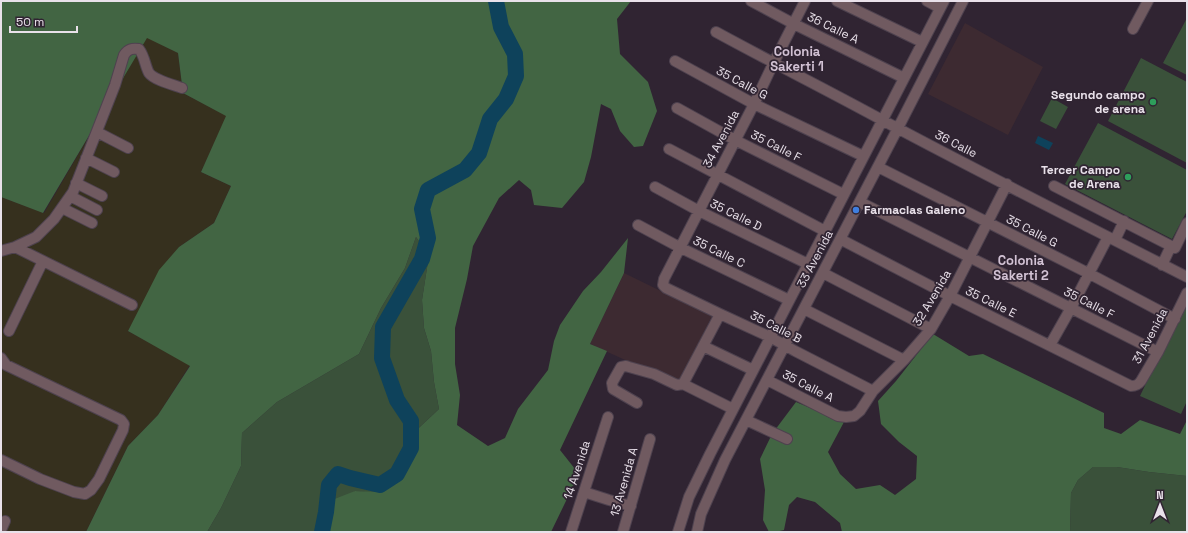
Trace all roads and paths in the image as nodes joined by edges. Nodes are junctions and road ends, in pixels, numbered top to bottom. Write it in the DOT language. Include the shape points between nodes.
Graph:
graph roads {
  1 [pos="751,1"];
  2 [pos="805,1"];
  3 [pos="837,1"];
  4 [pos="927,1"];
  5 [pos="963,1"];
  6 [pos="1148,1"];
  7 [pos="942,4"];
  8 [pos="794,24"];
  9 [pos="1133,29"];
  10 [pos="716,32"];
  11 [pos="922,42"];
  12 [pos="675,61"];
  13 [pos="773,64"];
  14 [pos="904,78"];
  15 [pos="182,88"];
  16 [pos="754,104"];
  17 [pos="677,108"];
  18 [pos="882,120"];
  19 [pos="898,128"];
  20 [pos="97,132"];
  21 [pos="735,140"];
  22 [pos="128,148"];
  23 [pos="669,149"];
  24 [pos="863,156"];
  25 [pos="86,158"];
  26 [pos="878,167"];
  27 [pos="114,172"];
  28 [pos="717,175"];
  29 [pos="76,183"];
  30 [pos="1007,184"];
  31 [pos="1054,186"];
  32 [pos="655,187"];
  33 [pos="843,194"];
  34 [pos="70,196"];
  35 [pos="102,196"];
  36 [pos="860,202"];
  37 [pos="62,208"];
  38 [pos="97,210"];
  39 [pos="699,211"];
  40 [pos="1124,222"];
  41 [pos="92,223"];
  42 [pos="987,223"];
  43 [pos="1187,223"];
  44 [pos="638,225"];
  45 [pos="825,230"];
  46 [pos="840,239"];
  47 [pos="1111,239"];
  48 [pos="1171,246"];
  49 [pos="15,248"];
  50 [pos="681,248"];
  51 [pos="1,251"];
  52 [pos="970,257"];
  53 [pos="43,261"];
  54 [pos="808,264"];
  55 [pos="1162,265"];
  56 [pos="823,273"];
  57 [pos="1088,274"];
  58 [pos="1187,276"];
  59 [pos="666,288"];
  60 [pos="1187,293"];
  61 [pos="950,296"];
  62 [pos="789,300"];
  63 [pos="132,305"];
  64 [pos="1070,308"];
  65 [pos="804,309"];
  66 [pos="720,314"];
  67 [pos="1175,319"];
  68 [pos="931,329"];
  69 [pos="10,331"];
  70 [pos="770,337"];
  71 [pos="785,345"];
  72 [pos="703,346"];
  73 [pos="1050,346"];
  74 [pos="1158,352"];
  75 [pos="1,358"];
  76 [pos="904,360"];
  77 [pos="753,370"];
  78 [pos="767,380"];
  79 [pos="683,384"];
  80 [pos="1131,386"];
  81 [pos="874,391"];
  82 [pos="637,403"];
  83 [pos="733,409"];
  84 [pos="838,416"];
  85 [pos="608,417"];
  86 [pos="746,420"];
  87 [pos="650,439"];
  88 [pos="787,439"];
  89 [pos="1,460"];
  90 [pos="584,492"];
  91 [pos="631,506"];
  92 [pos="571,532"];
  93 [pos="623,532"];
  94 [pos="678,532"];
  95 [pos="697,532"];
  1 -- 8 [label="street, 36 Calle A"];
  2 -- 8 [label="street, 34 Avenida"];
  3 -- 11 [label="street"];
  4 -- 7 [label="street"];
  5 -- 19 [label="street, 33 Avenida"];
  6 -- 9 [label="street"];
  7 -- 11 [label="street, 33 Avenida"];
  8 -- 13 [label="street, 34 Avenida"];
  8 -- 14 [label="street, 36 Calle A"];
  10 -- 13 [label="street, 36 Calle"];
  11 -- 14 [label="street, 33 Avenida"];
  12 -- 16 [label="street, 35 Calle G"];
  13 -- 16 [label="street, 34 Avenida"];
  13 -- 18 [label="street, 36 Calle"];
  14 -- 18 [label="street, 33 Avenida"];
  15 -- 20 [label="street" via="154,77 139,49 127,50"];
  16 -- 21 [label="street, 34 Avenida"];
  16 -- 24 [label="street, 35 Calle G"];
  17 -- 21 [label="street, 35 Calle F"];
  18 -- 19 [label="street, 36 Calle"];
  18 -- 24 [label="street, 33 Avenida"];
  19 -- 26 [label="street, 33 Avenida"];
  19 -- 30 [label="street, 36 Calle"];
  20 -- 22 [label="street"];
  20 -- 25 [label="street"];
  21 -- 28 [label="street, 34 Avenida"];
  21 -- 33 [label="street, 35 Calle F"];
  23 -- 28 [label="street"];
  24 -- 33 [label="street, 33 Avenida"];
  25 -- 27 [label="street"];
  25 -- 29 [label="street"];
  26 -- 36 [label="street, 33 Avenida"];
  26 -- 42 [label="street, 35 Calle G"];
  28 -- 39 [label="street, 34 Avenida"];
  28 -- 45 [label="street"];
  29 -- 34 [label="street"];
  29 -- 35 [label="street"];
  30 -- 42 [label="street, 32 Avenida"];
  30 -- 47 [label="street, 36 Calle"];
  31 -- 40 [label="street"];
  32 -- 39 [label="street, 35 Calle D"];
  33 -- 45 [label="street, 33 Avenida"];
  34 -- 37 [label="street"];
  34 -- 38 [label="street"];
  36 -- 46 [label="street, 33 Avenida"];
  36 -- 52 [label="street, 35 Calle F"];
  37 -- 41 [label="street"];
  37 -- 49 [label="street" via="36,237"];
  39 -- 50 [label="street, 34 Avenida"];
  39 -- 54 [label="street, 35 Calle D"];
  40 -- 47 [label="street"];
  40 -- 48 [label="street"];
  42 -- 52 [label="street, 32 Avenida"];
  42 -- 57 [label="street, 35 Calle G"];
  43 -- 48 [label="street" via="1175,248"];
  44 -- 50 [label="street, 35 Calle C"];
  45 -- 54 [label="street, 33 Avenida"];
  46 -- 56 [label="street, 33 Avenida"];
  46 -- 61 [label="street, 35 Calle E"];
  47 -- 55 [label="street, 36 Calle"];
  47 -- 57 [label="street"];
  48 -- 55 [label="street"];
  49 -- 51 [label="street"];
  49 -- 53 [label="street"];
  50 -- 59 [label="street, 34 Avenida" via="664,279"];
  50 -- 62 [label="street, 35 Calle C"];
  52 -- 61 [label="street, 32 Avenida"];
  52 -- 64 [label="street, 35 Calle F"];
  53 -- 63 [label="street"];
  53 -- 69 [label="street"];
  54 -- 62 [label="street, 33 Avenida"];
  55 -- 58 [label="street, 36 Calle"];
  56 -- 65 [label="street, 33 Avenida"];
  56 -- 68 [label="street"];
  57 -- 64 [label="street"];
  57 -- 67 [label="street, 35 Calle G"];
  59 -- 66 [label="street, 35 Calle B"];
  60 -- 67 [label="street, 31 Avenida"];
  61 -- 68 [label="street, 32 Avenida"];
  61 -- 73 [label="street, 35 Calle E"];
  62 -- 70 [label="street, 33 Avenida"];
  64 -- 73 [label="street"];
  64 -- 74 [label="street, 35 Calle F"];
  65 -- 71 [label="street, 33 Avenida"];
  65 -- 76 [label="street"];
  66 -- 70 [label="street, 35 Calle B"];
  66 -- 72 [label="street"];
  67 -- 74 [label="street, 31 Avenida"];
  68 -- 76 [label="street, 32 Avenida"];
  70 -- 71 [label="street, 35 Calle B"];
  70 -- 77 [label="street, 33 Avenida"];
  71 -- 78 [label="street, 33 Avenida"];
  71 -- 81 [label="street, 35 Calle B"];
  72 -- 77 [label="street"];
  72 -- 79 [label="street"];
  73 -- 80 [label="street, 35 Calle E"];
  74 -- 80 [label="street, 31 Avenida" via="1138,384"];
  75 -- 89 [label="street" via="6,365 121,420 124,424 99,479 85,494 40,479"];
  76 -- 81 [label="street, 32 Avenida"];
  77 -- 83 [label="street, 33 Avenida"];
  78 -- 84 [label="street, 35 Calle A"];
  78 -- 86 [label="street, 33 Avenida"];
  79 -- 82 [label="street" via="677,385 647,372 623,366 612,383 613,389"];
  79 -- 83 [label="street"];
  81 -- 84 [label="street, 32 Avenida" via="854,416"];
  83 -- 94 [label="street, 33 Avenida" via="689,497"];
  85 -- 90 [label="street, 14 Avenida"];
  86 -- 88 [label="street"];
  86 -- 95 [label="street, 33 Avenida" via="710,493"];
  87 -- 91 [label="street, 13 Avenida A"];
  90 -- 91 [label="street"];
  90 -- 92 [label="street, 14 Avenida"];
  91 -- 93 [label="street, 13 Avenida A"];
}
